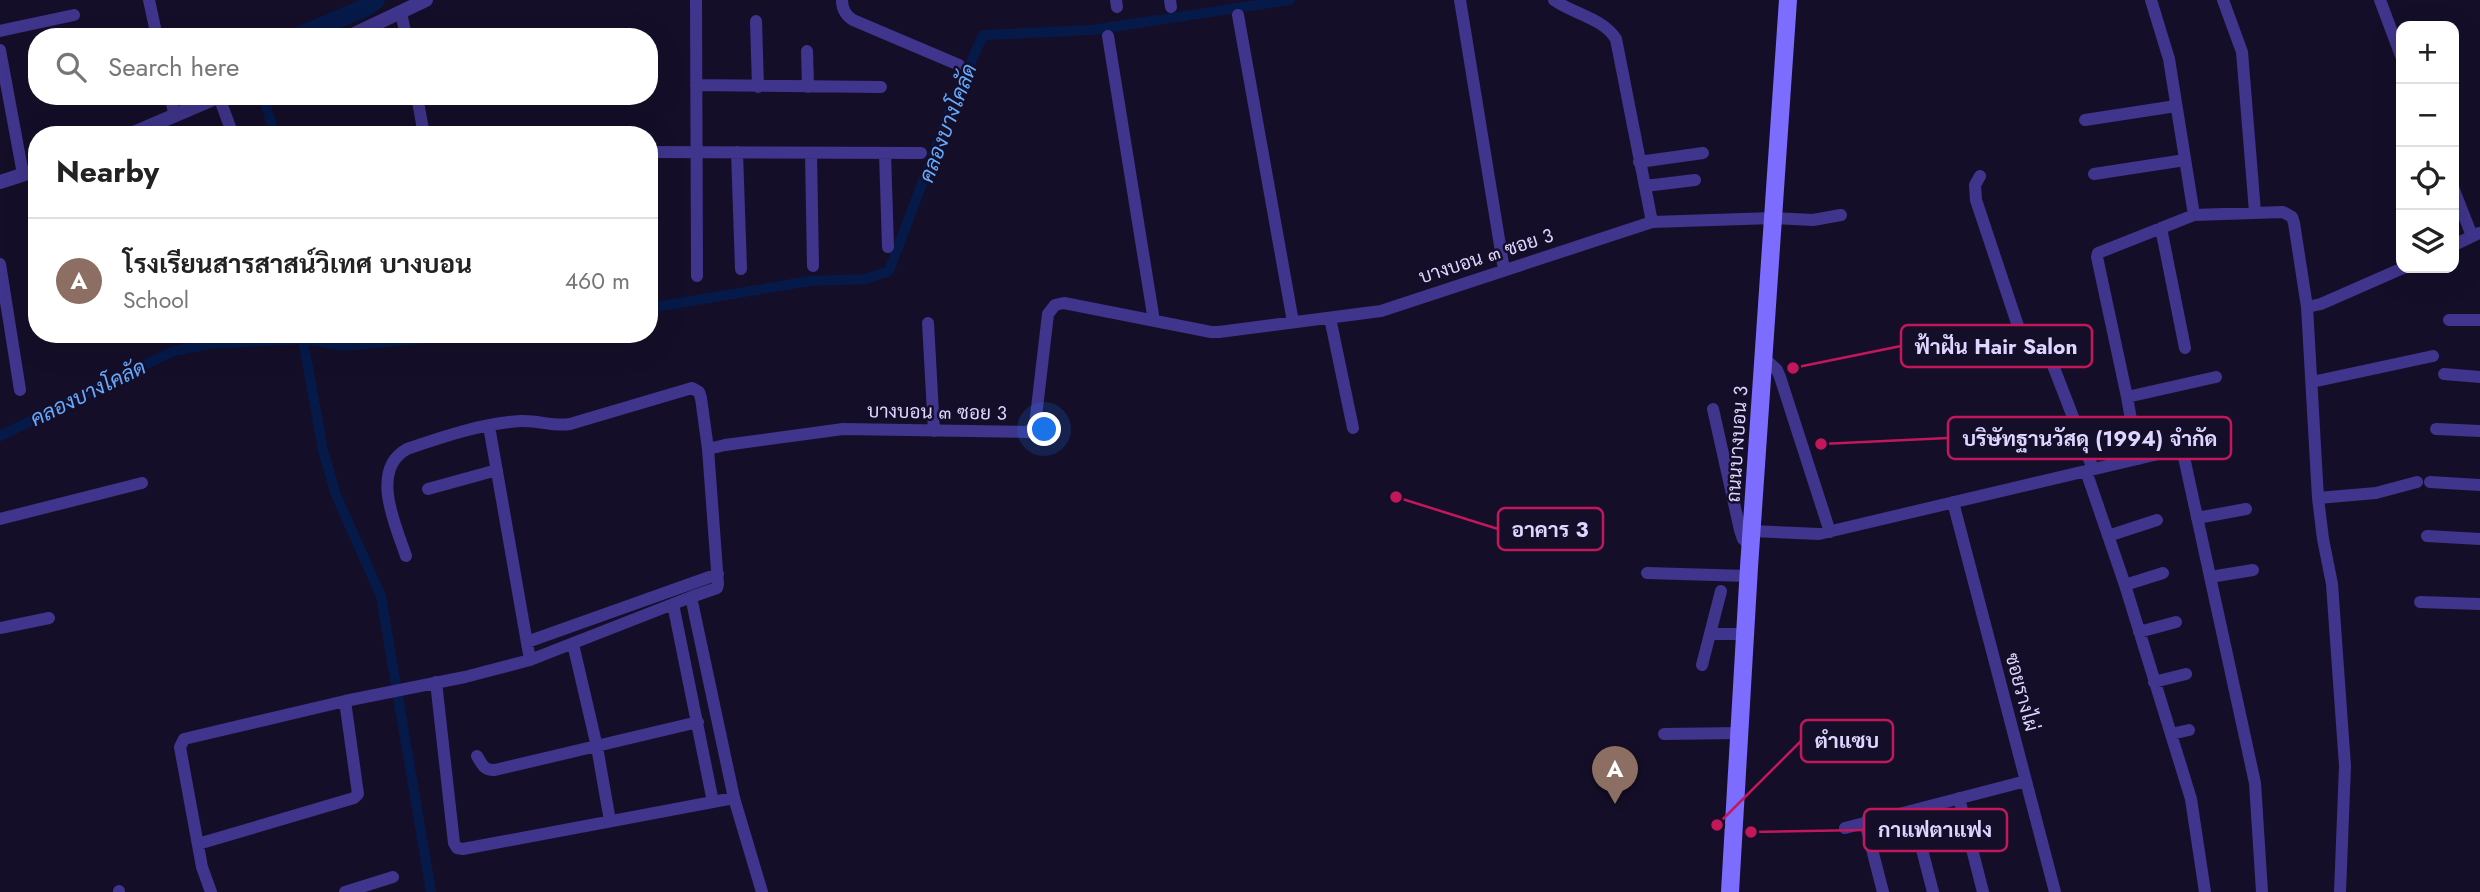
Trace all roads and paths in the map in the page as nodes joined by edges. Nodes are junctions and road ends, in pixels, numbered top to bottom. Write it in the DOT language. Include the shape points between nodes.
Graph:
graph roads {
  1 [pos="149,0"];
  2 [pos="426,0"];
  3 [pos="696,0"];
  4 [pos="842,0"];
  5 [pos="1460,0"];
  6 [pos="1554,0"];
  7 [pos="1788,0"];
  8 [pos="2151,0"];
  9 [pos="2222,0"];
  10 [pos="2380,0"];
  11 [pos="401,12"];
  12 [pos="74,15"];
  13 [pos="1238,15"];
  14 [pos="756,21"];
  15 [pos="155,28"];
  16 [pos="367,28"];
  17 [pos="404,28"];
  18 [pos="0,31"];
  19 [pos="1108,36"];
  20 [pos="2396,43"];
  21 [pos="0,50"];
  22 [pos="807,51"];
  23 [pos="959,65"];
  24 [pos="696,85"];
  25 [pos="758,87"];
  26 [pos="808,87"];
  27 [pos="881,87"];
  28 [pos="172,105"];
  29 [pos="199,105"];
  30 [pos="222,105"];
  31 [pos="419,105"];
  32 [pos="2176,106"];
  33 [pos="174,116"];
  34 [pos="2085,120"];
  35 [pos="151,126"];
  36 [pos="230,126"];
  37 [pos="422,126"];
  38 [pos="696,151"];
  39 [pos="658,152"];
  40 [pos="737,152"];
  41 [pos="811,153"];
  42 [pos="886,153"];
  43 [pos="921,153"];
  44 [pos="1703,153"];
  45 [pos="2185,160"];
  46 [pos="1639,162"];
  47 [pos="28,164"];
  48 [pos="28,173"];
  49 [pos="2094,174"];
  50 [pos="1980,176"];
  51 [pos="1695,180"];
  52 [pos="0,182"];
  53 [pos="1645,186"];
  54 [pos="2459,200"];
  55 [pos="2255,212"];
  56 [pos="1842,215"];
  57 [pos="2194,215"];
  58 [pos="1773,218"];
  59 [pos="1653,222"];
  60 [pos="2161,228"];
  61 [pos="2476,235"];
  62 [pos="2459,243"];
  63 [pos="888,247"];
  64 [pos="0,264"];
  65 [pos="813,266"];
  66 [pos="741,269"];
  67 [pos="1504,270"];
  68 [pos="2396,271"];
  69 [pos="697,276"];
  70 [pos="2307,307"];
  71 [pos="1330,318"];
  72 [pos="2449,320"];
  73 [pos="2480,320"];
  74 [pos="1154,321"];
  75 [pos="1293,321"];
  76 [pos="928,323"];
  77 [pos="2185,348"];
  78 [pos="2433,356"];
  79 [pos="1765,359"];
  80 [pos="2444,374"];
  81 [pos="2216,377"];
  82 [pos="2480,377"];
  83 [pos="2312,382"];
  84 [pos="20,390"];
  85 [pos="2127,397"];
  86 [pos="1713,409"];
  87 [pos="489,426"];
  88 [pos="1353,428"];
  89 [pos="2436,429"];
  90 [pos="934,431"];
  91 [pos="2480,431"];
  92 [pos="2226,438"];
  93 [pos="2182,448"];
  94 [pos="708,449"];
  95 [pos="2138,459"];
  96 [pos="497,470"];
  97 [pos="2089,470"];
  98 [pos="142,483"];
  99 [pos="2480,485"];
  100 [pos="428,489"];
  101 [pos="2318,498"];
  102 [pos="1953,502"];
  103 [pos="2246,509"];
  104 [pos="2197,518"];
  105 [pos="0,519"];
  106 [pos="2157,520"];
  107 [pos="1830,532"];
  108 [pos="2108,536"];
  109 [pos="2427,537"];
  110 [pos="1751,538"];
  111 [pos="2480,539"];
  112 [pos="406,556"];
  113 [pos="2253,570"];
  114 [pos="1647,573"];
  115 [pos="2163,573"];
  116 [pos="718,574"];
  117 [pos="1748,576"];
  118 [pos="2210,578"];
  119 [pos="2125,584"];
  120 [pos="1721,591"];
  121 [pos="691,597"];
  122 [pos="2420,602"];
  123 [pos="673,604"];
  124 [pos="2480,604"];
  125 [pos="49,618"];
  126 [pos="2176,622"];
  127 [pos="0,628"];
  128 [pos="2139,632"];
  129 [pos="1711,634"];
  130 [pos="1745,634"];
  131 [pos="527,642"];
  132 [pos="573,644"];
  133 [pos="530,660"];
  134 [pos="1702,665"];
  135 [pos="2186,674"];
  136 [pos="436,682"];
  137 [pos="2154,682"];
  138 [pos="345,701"];
  139 [pos="698,722"];
  140 [pos="2189,730"];
  141 [pos="1740,733"];
  142 [pos="1664,734"];
  143 [pos="2171,734"];
  144 [pos="597,747"];
  145 [pos="477,756"];
  146 [pos="2026,781"];
  147 [pos="734,798"];
  148 [pos="1959,798"];
  149 [pos="713,803"];
  150 [pos="1912,811"];
  151 [pos="610,821"];
  152 [pos="1865,822"];
  153 [pos="1845,828"];
  154 [pos="198,844"];
  155 [pos="393,877"];
  156 [pos="211,892"];
  157 [pos="345,892"];
  158 [pos="762,892"];
  159 [pos="1730,892"];
  160 [pos="1883,892"];
  161 [pos="1933,892"];
  162 [pos="1983,892"];
  163 [pos="2054,892"];
  164 [pos="2205,892"];
  165 [pos="2262,892"];
  166 [pos="2340,892"];
  1 -- 15 [label="street"];
  2 -- 11 [label="street"];
  3 -- 24 [label="street"];
  4 -- 23 [label="street" via="853,20"];
  5 -- 67 [label="street"];
  6 -- 46 [label="street" via="1602,25 1616,39"];
  7 -- 58 [label="main road, ถนนบางบอน 3"];
  8 -- 32 [label="street" via="2169,59"];
  9 -- 55 [label="street" via="2242,51"];
  10 -- 20 [label="street"];
  11 -- 16 [label="street"];
  11 -- 17 [label="street"];
  12 -- 18 [label="street"];
  13 -- 75 [label="street"];
  14 -- 25 [label="street"];
  19 -- 74 [label="street"];
  21 -- 47 [label="street"];
  22 -- 26 [label="street"];
  24 -- 25 [label="street"];
  24 -- 38 [label="street"];
  25 -- 26 [label="street"];
  26 -- 27 [label="street"];
  28 -- 33 [label="street"];
  29 -- 33 [label="street"];
  30 -- 36 [label="street"];
  31 -- 37 [label="street"];
  32 -- 34 [label="street"];
  32 -- 45 [label="street"];
  33 -- 35 [label="street"];
  38 -- 39 [label="street"];
  38 -- 40 [label="street"];
  38 -- 69 [label="street"];
  40 -- 41 [label="street"];
  40 -- 66 [label="street"];
  41 -- 42 [label="street"];
  41 -- 65 [label="street"];
  42 -- 43 [label="street"];
  42 -- 63 [label="street"];
  44 -- 46 [label="street"];
  45 -- 49 [label="street"];
  45 -- 57 [label="street"];
  46 -- 53 [label="street"];
  48 -- 52 [label="street"];
  50 -- 97 [label="street" via="1976,200 2024,344 2051,360"];
  51 -- 53 [label="street"];
  53 -- 59 [label="street"];
  54 -- 61 [label="street"];
  55 -- 57 [label="street"];
  55 -- 70 [label="street" via="2292,216"];
  56 -- 58 [label="street, บางบอน ๓ ซอย 3"];
  57 -- 60 [label="street"];
  58 -- 59 [label="street, บางบอน ๓ ซอย 3"];
  58 -- 79 [label="main road, ถนนบางบอน 3"];
  59 -- 67 [label="street, บางบอน ๓ ซอย 3"];
  60 -- 77 [label="street"];
  60 -- 85 [label="street" via="2097,257"];
  61 -- 62 [label="street"];
  64 -- 84 [label="street"];
  67 -- 71 [label="street, บางบอน ๓ ซอย 3" via="1381,311"];
  68 -- 70 [label="street"];
  70 -- 83 [label="street"];
  71 -- 75 [label="street, บางบอน ๓ ซอย 3"];
  71 -- 88 [label="street"];
  72 -- 73 [label="street"];
  74 -- 75 [label="street, บางบอน ๓ ซอย 3" via="1211,332"];
  74 -- 90 [label="street, บางบอน ๓ ซอย 3" via="1055,305 1048,314 1032,429"];
  76 -- 90 [label="street"];
  78 -- 83 [label="street"];
  79 -- 107 [label="street" via="1780,377"];
  79 -- 110 [label="main road, ถนนบางบอน 3"];
  80 -- 82 [label="street"];
  81 -- 85 [label="street"];
  83 -- 101 [label="street"];
  85 -- 95 [label="street"];
  86 -- 110 [label="street" via="1740,530 1744,539"];
  87 -- 94 [label="street" via="518,421 570,424 692,388 701,398"];
  87 -- 96 [label="street"];
  87 -- 112 [label="street" via="407,449 394,460 388,495"];
  89 -- 91 [label="street"];
  90 -- 94 [label="street, บางบอน ๓ ซอย 3" via="843,429"];
  92 -- 93 [label="street"];
  93 -- 95 [label="street"];
  93 -- 104 [label="street"];
  94 -- 116 [label="street"];
  95 -- 97 [label="street"];
  96 -- 100 [label="street"];
  96 -- 131 [label="street"];
  97 -- 102 [label="street"];
  97 -- 108 [label="street"];
  98 -- 105 [label="street"];
  99 -- 101 [label="street" via="2424,482 2353,497"];
  101 -- 166 [label="street" via="2332,584 2345,766"];
  102 -- 107 [label="street"];
  102 -- 146 [label="street, ซอยรางไผ่"];
  103 -- 104 [label="street"];
  104 -- 118 [label="street"];
  106 -- 108 [label="street"];
  107 -- 110 [label="street"];
  108 -- 119 [label="street"];
  109 -- 111 [label="street"];
  110 -- 117 [label="main road, ถนนบางบอน 3"];
  113 -- 118 [label="street"];
  114 -- 117 [label="street"];
  115 -- 119 [label="street"];
  116 -- 121 [label="street" via="718,587"];
  116 -- 131 [label="street"];
  117 -- 130 [label="main road, ถนนบางบอน 3"];
  118 -- 165 [label="street" via="2255,783"];
  119 -- 128 [label="street"];
  120 -- 129 [label="street"];
  121 -- 123 [label="street"];
  121 -- 147 [label="street"];
  122 -- 124 [label="street"];
  123 -- 132 [label="street"];
  123 -- 139 [label="street"];
  125 -- 127 [label="street"];
  126 -- 128 [label="street"];
  128 -- 137 [label="street"];
  129 -- 130 [label="street"];
  129 -- 134 [label="street"];
  130 -- 141 [label="main road, ถนนบางบอน 3"];
  131 -- 133 [label="street"];
  132 -- 133 [label="street"];
  132 -- 144 [label="street"];
  133 -- 136 [label="street"];
  135 -- 137 [label="street"];
  136 -- 138 [label="street"];
  136 -- 151 [label="street" via="457,848"];
  137 -- 143 [label="street"];
  138 -- 154 [label="street" via="358,794 354,798"];
  138 -- 154 [label="street" via="184,739 180,747"];
  139 -- 144 [label="street"];
  139 -- 149 [label="street"];
  140 -- 143 [label="street"];
  141 -- 142 [label="street"];
  141 -- 159 [label="main road, ถนนบางบอน 3"];
  143 -- 164 [label="street" via="2191,799"];
  144 -- 145 [label="street" via="488,771"];
  144 -- 151 [label="street"];
  146 -- 148 [label="street"];
  146 -- 163 [label="street, ซอยรางไผ่"];
  147 -- 149 [label="street"];
  147 -- 158 [label="street"];
  148 -- 150 [label="street"];
  148 -- 162 [label="street"];
  149 -- 151 [label="street"];
  150 -- 152 [label="street"];
  150 -- 161 [label="street"];
  152 -- 153 [label="street"];
  152 -- 160 [label="street"];
  154 -- 156 [label="street"];
  155 -- 157 [label="street"];
}
